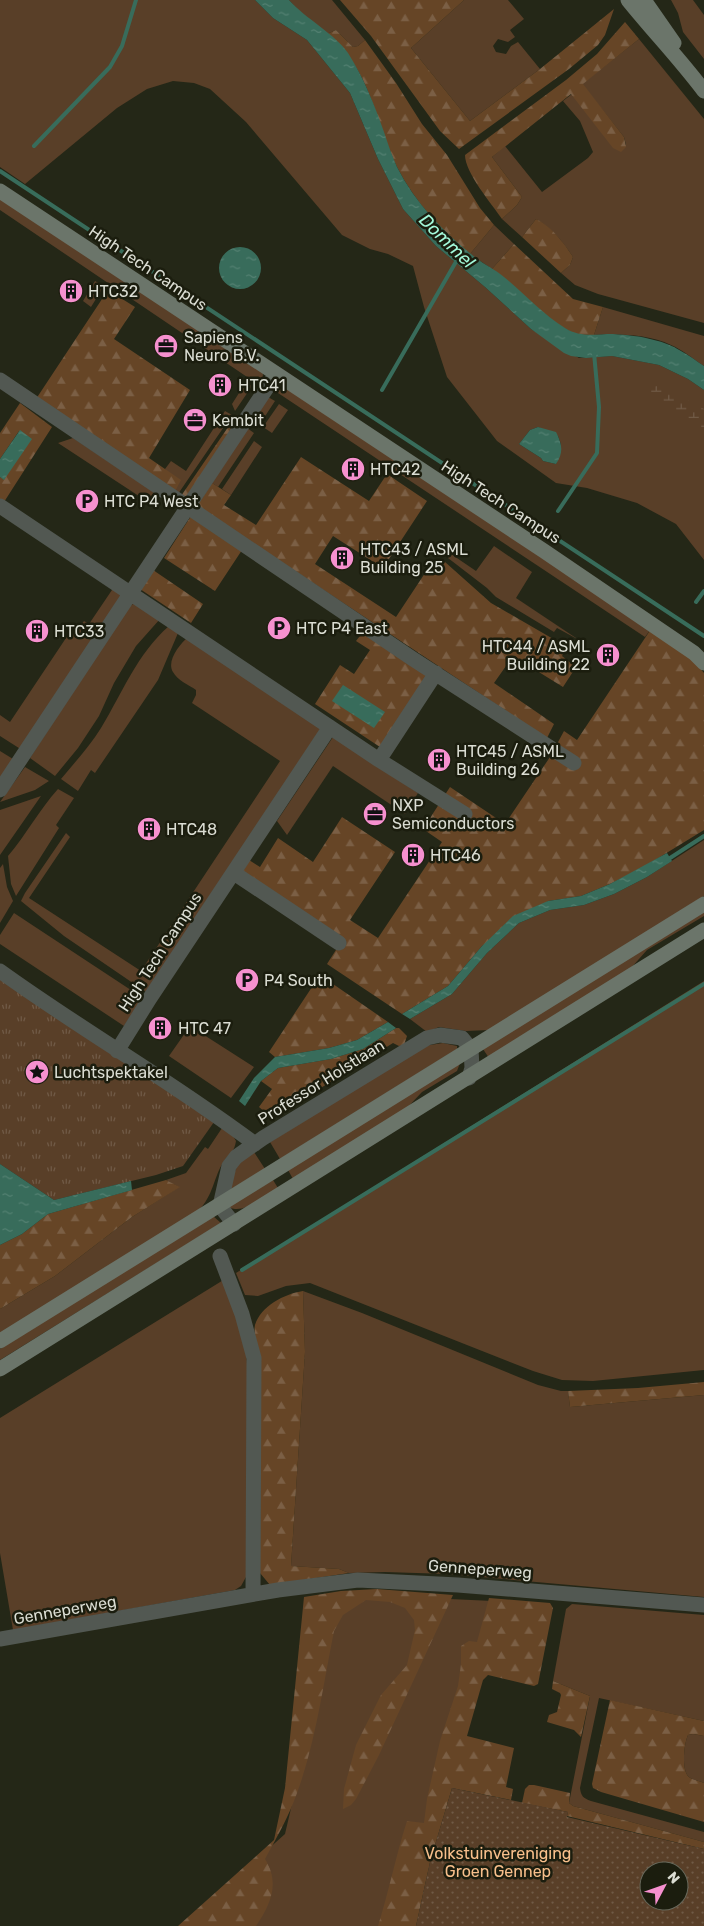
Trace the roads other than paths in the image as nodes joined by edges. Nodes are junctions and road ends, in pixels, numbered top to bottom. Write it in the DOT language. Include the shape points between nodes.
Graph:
graph roads {
  1 [pos="636,1"];
  2 [pos="704,91"];
  3 [pos="0,191"];
  4 [pos="276,374"];
  5 [pos="0,380"];
  6 [pos="0,506"];
  7 [pos="188,507"];
  8 [pos="131,594"];
  9 [pos="704,663"];
  10 [pos="436,673"];
  11 [pos="330,727"];
  12 [pos="379,760"];
  13 [pos="574,763"];
  14 [pos="0,790"];
  15 [pos="465,814"];
  16 [pos="234,873"];
  17 [pos="704,904"];
  18 [pos="704,930"];
  19 [pos="339,943"];
  20 [pos="0,972"];
  21 [pos="472,1049"];
  22 [pos="117,1051"];
  23 [pos="469,1078"];
  24 [pos="255,1144"];
  25 [pos="220,1206"];
  26 [pos="234,1224"];
  27 [pos="220,1256"];
  28 [pos="0,1341"];
  29 [pos="0,1369"];
  30 [pos="254,1594"];
  31 [pos="704,1605"];
  32 [pos="0,1639"];
  1 -- 2 [label="main road" via="668,48"];
  3 -- 4 [label="main road, High Tech Campus"];
  4 -- 7 [label="street"];
  4 -- 9 [label="main road, High Tech Campus" via="560,562"];
  5 -- 7 [label="street"];
  6 -- 8 [label="street"];
  7 -- 8 [label="street"];
  7 -- 10 [label="street"];
  8 -- 11 [label="street"];
  8 -- 14 [label="street"];
  10 -- 12 [label="street"];
  10 -- 13 [label="street"];
  11 -- 12 [label="street"];
  11 -- 16 [label="street, High Tech Campus"];
  12 -- 15 [label="street"];
  16 -- 19 [label="street"];
  16 -- 22 [label="street, High Tech Campus"];
  17 -- 21 [label="main road"];
  18 -- 23 [label="main road"];
  20 -- 22 [label="street"];
  21 -- 23 [label="street"];
  21 -- 24 [label="street, Professor Holstlaan" via="462,1038 427,1038"];
  21 -- 25 [label="main road"];
  22 -- 24 [label="street" via="224,1120"];
  23 -- 26 [label="main road"];
  24 -- 25 [label="street, Professor Holstlaan" via="236,1157 230,1166"];
  25 -- 26 [label="street"];
  25 -- 28 [label="main road"];
  26 -- 29 [label="main road"];
  27 -- 30 [label="street" via="242,1314 254,1358"];
  30 -- 31 [label="street, Genneperweg" via="358,1580"];
  30 -- 32 [label="street, Genneperweg"];
}
